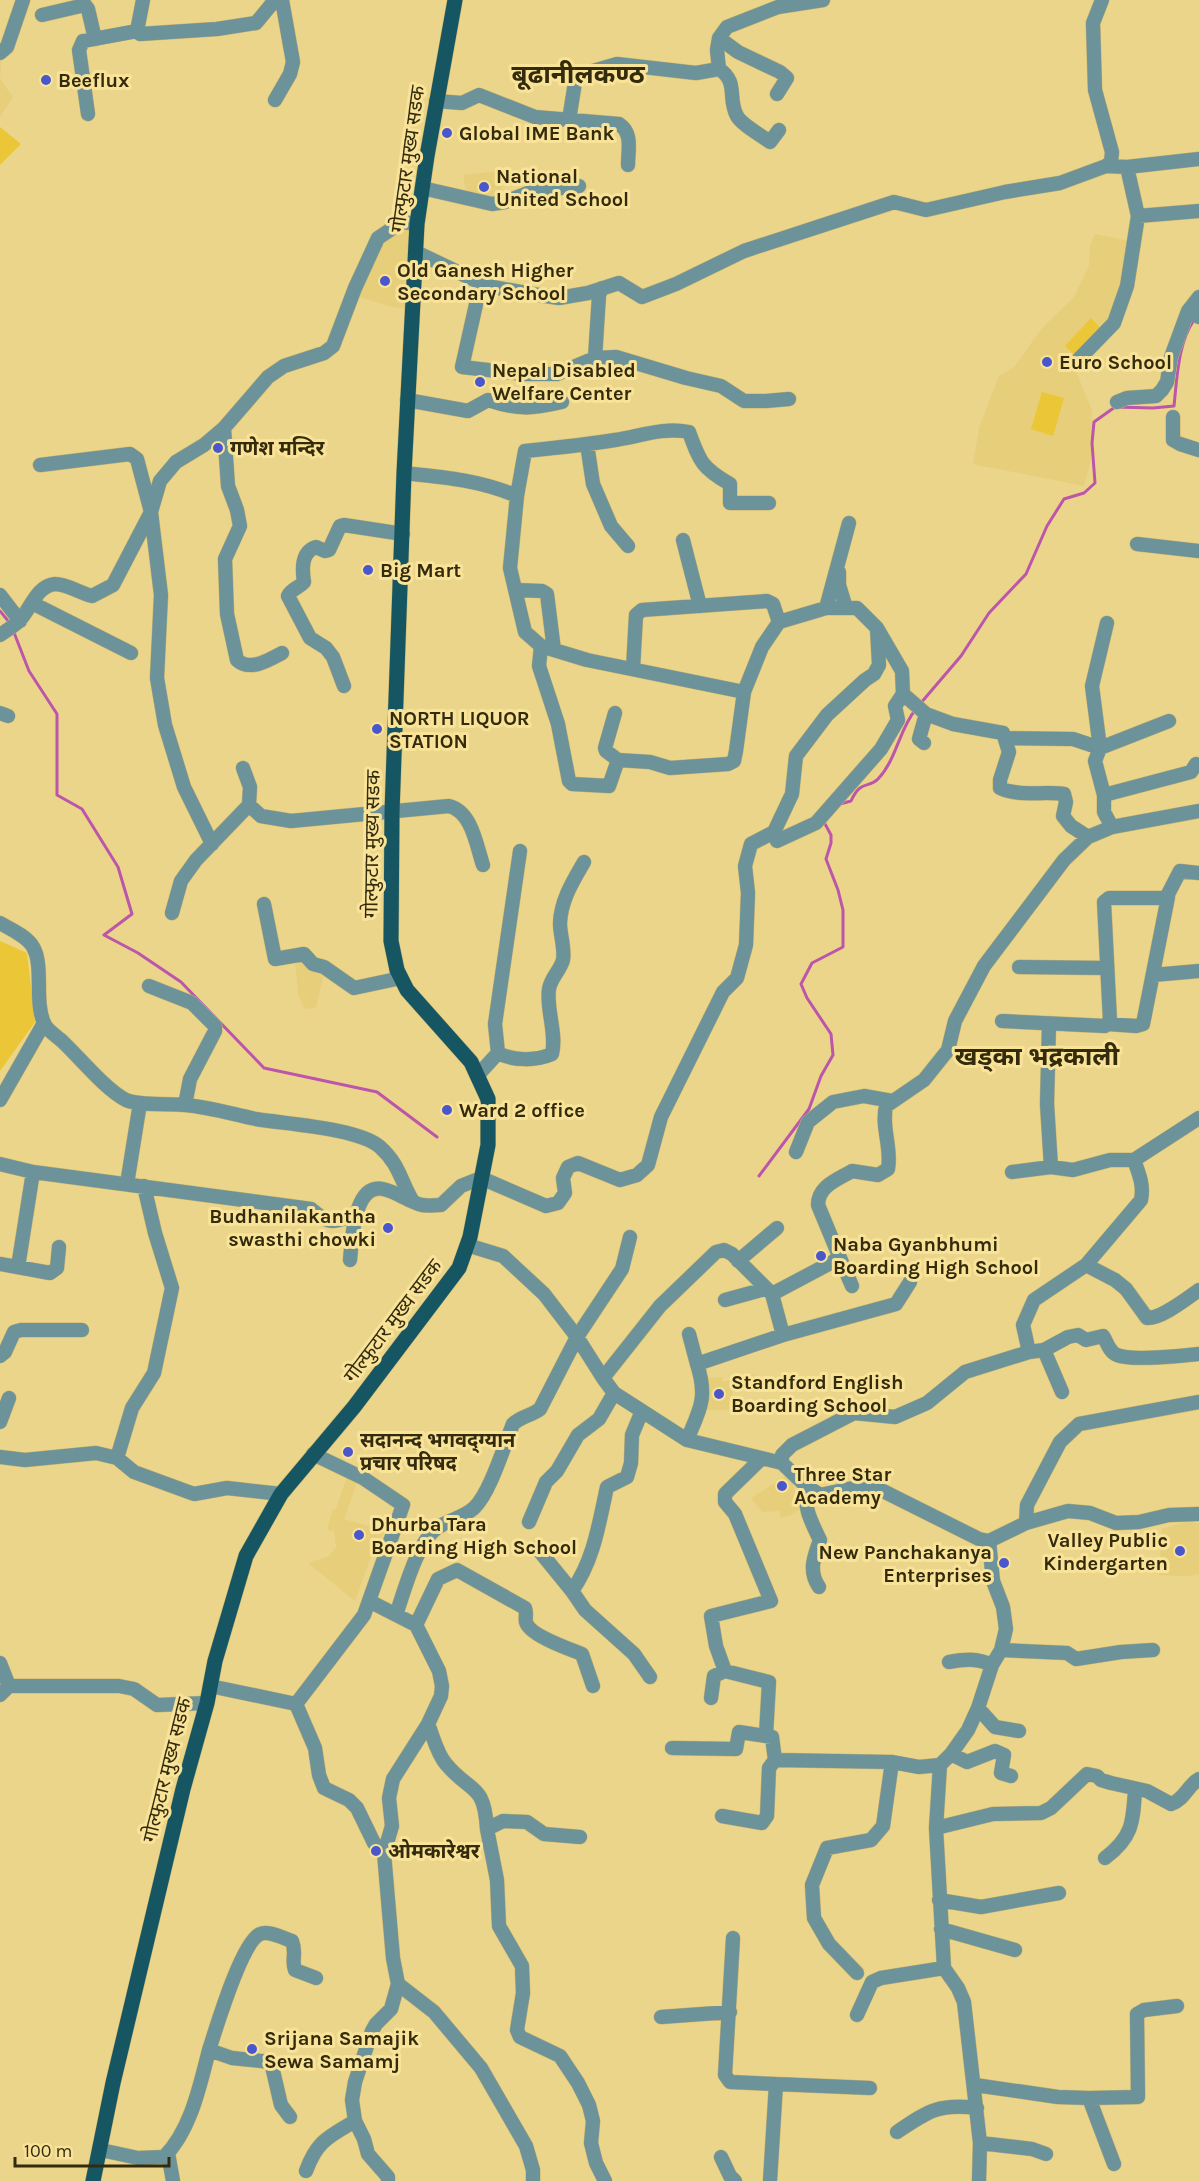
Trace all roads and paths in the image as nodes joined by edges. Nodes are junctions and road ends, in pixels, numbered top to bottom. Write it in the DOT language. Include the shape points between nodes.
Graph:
graph roads {
  1 [pos="23,0"];
  2 [pos="143,0"];
  3 [pos="275,0"];
  4 [pos="282,0"];
  5 [pos="455,0"];
  6 [pos="823,0"];
  7 [pos="1102,0"];
  8 [pos="42,15"];
  9 [pos="137,31"];
  10 [pos="719,38"];
  11 [pos="95,39"];
  12 [pos="0,53"];
  13 [pos="719,69"];
  14 [pos="777,94"];
  15 [pos="275,100"];
  16 [pos="436,101"];
  17 [pos="88,114"];
  18 [pos="569,120"];
  19 [pos="779,130"];
  20 [pos="1199,159"];
  21 [pos="628,165"];
  22 [pos="1106,166"];
  23 [pos="1127,167"];
  24 [pos="579,186"];
  25 [pos="422,188"];
  26 [pos="1199,211"];
  27 [pos="1138,216"];
  28 [pos="417,224"];
  29 [pos="416,252"];
  30 [pos="487,286"];
  31 [pos="602,288"];
  32 [pos="1199,297"];
  33 [pos="1192,313"];
  34 [pos="594,358"];
  35 [pos="1079,359"];
  36 [pos="789,399"];
  37 [pos="407,400"];
  38 [pos="562,402"];
  39 [pos="1117,402"];
  40 [pos="1173,417"];
  41 [pos="224,428"];
  42 [pos="587,444"];
  43 [pos="1199,450"];
  44 [pos="40,465"];
  45 [pos="404,473"];
  46 [pos="517,496"];
  47 [pos="769,503"];
  48 [pos="150,512"];
  49 [pos="849,523"];
  50 [pos="403,534"];
  51 [pos="683,540"];
  52 [pos="1137,544"];
  53 [pos="628,546"];
  54 [pos="1199,551"];
  55 [pos="838,564"];
  56 [pos="516,590"];
  57 [pos="0,595"];
  58 [pos="32,603"];
  59 [pos="700,606"];
  60 [pos="826,608"];
  61 [pos="846,608"];
  62 [pos="20,621"];
  63 [pos="779,622"];
  64 [pos="1107,623"];
  65 [pos="877,628"];
  66 [pos="0,635"];
  67 [pos="548,648"];
  68 [pos="131,653"];
  69 [pos="282,653"];
  70 [pos="633,669"];
  71 [pos="344,686"];
  72 [pos="744,692"];
  73 [pos="916,705"];
  74 [pos="615,713"];
  75 [pos="1169,721"];
  76 [pos="1005,738"];
  77 [pos="924,742"];
  78 [pos="1100,748"];
  79 [pos="618,760"];
  80 [pos="1196,764"];
  81 [pos="243,768"];
  82 [pos="1104,795"];
  83 [pos="249,805"];
  84 [pos="1199,810"];
  85 [pos="392,812"];
  86 [pos="1112,827"];
  87 [pos="1088,837"];
  88 [pos="777,841"];
  89 [pos="212,844"];
  90 [pos="520,850"];
  91 [pos="584,862"];
  92 [pos="483,865"];
  93 [pos="1199,873"];
  94 [pos="1168,897"];
  95 [pos="264,904"];
  96 [pos="172,913"];
  97 [pos="0,923"];
  98 [pos="1019,967"];
  99 [pos="1106,968"];
  100 [pos="1199,970"];
  101 [pos="1153,975"];
  102 [pos="401,978"];
  103 [pos="149,987"];
  104 [pos="1002,1021"];
  105 [pos="44,1023"];
  106 [pos="1049,1024"];
  107 [pos="1108,1024"];
  108 [pos="498,1053"];
  109 [pos="477,1076"];
  110 [pos="0,1100"];
  111 [pos="892,1101"];
  112 [pos="140,1104"];
  113 [pos="185,1105"];
  114 [pos="1199,1118"];
  115 [pos="796,1152"];
  116 [pos="1134,1160"];
  117 [pos="0,1164"];
  118 [pos="1051,1167"];
  119 [pos="33,1172"];
  120 [pos="1012,1172"];
  121 [pos="481,1178"];
  122 [pos="127,1184"];
  123 [pos="144,1186"];
  124 [pos="412,1200"];
  125 [pos="355,1215"];
  126 [pos="777,1228"];
  127 [pos="630,1238"];
  128 [pos="467,1245"];
  129 [pos="60,1247"];
  130 [pos="840,1258"];
  131 [pos="350,1260"];
  132 [pos="738,1261"];
  133 [pos="0,1264"];
  134 [pos="1086,1265"];
  135 [pos="18,1267"];
  136 [pos="910,1282"];
  137 [pos="852,1286"];
  138 [pos="1199,1290"];
  139 [pos="768,1291"];
  140 [pos="725,1300"];
  141 [pos="82,1330"];
  142 [pos="689,1334"];
  143 [pos="783,1335"];
  144 [pos="578,1336"];
  145 [pos="1044,1350"];
  146 [pos="1029,1352"];
  147 [pos="1199,1354"];
  148 [pos="0,1356"];
  149 [pos="697,1364"];
  150 [pos="603,1378"];
  151 [pos="1062,1392"];
  152 [pos="614,1393"];
  153 [pos="9,1398"];
  154 [pos="1199,1401"];
  155 [pos="642,1411"];
  156 [pos="0,1422"];
  157 [pos="687,1440"];
  158 [pos="313,1454"];
  159 [pos="0,1457"];
  160 [pos="117,1458"];
  161 [pos="761,1459"];
  162 [pos="782,1462"];
  163 [pos="806,1486"];
  164 [pos="282,1494"];
  165 [pos="1199,1517"];
  166 [pos="529,1522"];
  167 [pos="1026,1523"];
  168 [pos="989,1541"];
  169 [pos="537,1548"];
  170 [pos="819,1587"];
  171 [pos="572,1591"];
  172 [pos="369,1600"];
  173 [pos="396,1615"];
  174 [pos="416,1625"];
  175 [pos="1001,1650"];
  176 [pos="1153,1650"];
  177 [pos="949,1662"];
  178 [pos="0,1665"];
  179 [pos="992,1665"];
  180 [pos="713,1674"];
  181 [pos="650,1677"];
  182 [pos="210,1686"];
  183 [pos="593,1686"];
  184 [pos="5,1691"];
  185 [pos="711,1698"];
  186 [pos="207,1703"];
  187 [pos="296,1704"];
  188 [pos="978,1708"];
  189 [pos="428,1724"];
  190 [pos="1019,1731"];
  191 [pos="766,1735"];
  192 [pos="672,1748"];
  193 [pos="951,1754"];
  194 [pos="775,1760"];
  195 [pos="892,1762"];
  196 [pos="940,1765"];
  197 [pos="1011,1776"];
  198 [pos="1199,1779"];
  199 [pos="1135,1789"];
  200 [pos="722,1816"];
  201 [pos="936,1828"];
  202 [pos="487,1829"];
  203 [pos="580,1837"];
  204 [pos="384,1853"];
  205 [pos="1105,1858"];
  206 [pos="1059,1893"];
  207 [pos="939,1900"];
  208 [pos="941,1929"];
  209 [pos="733,1938"];
  210 [pos="1015,1950"];
  211 [pos="944,1968"];
  212 [pos="857,1973"];
  213 [pos="316,1978"];
  214 [pos="399,1984"];
  215 [pos="1177,2006"];
  216 [pos="729,2012"];
  217 [pos="857,2015"];
  218 [pos="661,2017"];
  219 [pos="209,2050"];
  220 [pos="776,2084"];
  221 [pos="975,2085"];
  222 [pos="870,2088"];
  223 [pos="1089,2098"];
  224 [pos="977,2108"];
  225 [pos="290,2117"];
  226 [pos="355,2121"];
  227 [pos="897,2132"];
  228 [pos="980,2143"];
  229 [pos="101,2150"];
  230 [pos="168,2153"];
  231 [pos="1046,2154"];
  232 [pos="721,2157"];
  233 [pos="1114,2164"];
  234 [pos="306,2171"];
  235 [pos="93,2181"];
  236 [pos="173,2181"];
  237 [pos="388,2181"];
  238 [pos="533,2181"];
  239 [pos="604,2181"];
  240 [pos="735,2181"];
  241 [pos="770,2181"];
  242 [pos="979,2181"];
  1 -- 12 [label="street" via="7,47"];
  2 -- 9 [label="street"];
  3 -- 9 [label="street" via="256,23 147,34"];
  4 -- 15 [label="street" via="294,62"];
  5 -- 16 [label="main road, गोल्फुटार मुख्य सडक"];
  6 -- 10 [label="street" via="778,7 727,27"];
  7 -- 22 [label="street" via="1093,23 1093,56 1095,90 1112,152 1111,162"];
  8 -- 11 [label="street" via="85,5"];
  9 -- 11 [label="street"];
  10 -- 13 [label="street"];
  10 -- 14 [label="street" via="787,78"];
  11 -- 17 [label="street" via="83,41 79,50"];
  13 -- 18 [label="street" via="696,72 616,64 576,76"];
  13 -- 19 [label="street" via="728,75 737,117 770,142"];
  16 -- 18 [label="street" via="462,103 480,94 535,117"];
  16 -- 25 [label="main road, गोल्फुटार मुख्य सडक"];
  18 -- 21 [label="street" via="619,124 626,129"];
  20 -- 23 [label="street"];
  22 -- 23 [label="street"];
  22 -- 31 [label="street" via="1060,183 926,210 894,202 744,251 642,297 619,283"];
  23 -- 27 [label="street"];
  24 -- 25 [label="street" via="533,191 492,204"];
  25 -- 28 [label="main road, गोल्फुटार मुख्य सडक"];
  26 -- 27 [label="street"];
  27 -- 35 [label="street" via="1127,286 1114,323"];
  28 -- 29 [label="main road, गोल्फुटार मुख्य सडक"];
  28 -- 41 [label="street" via="394,221 390,230 378,238 333,346 324,353 284,366 268,377"];
  29 -- 30 [label="street"];
  29 -- 37 [label="main road, गोल्फुटार मुख्य सडक"];
  30 -- 31 [label="street" via="559,298"];
  30 -- 34 [label="street" via="479,291 462,367 557,374"];
  31 -- 34 [label="street"];
  32 -- 33 [label="street"];
  33 -- 39 [label="street" via="1171,357 1162,390 1155,396"];
  34 -- 36 [label="street" via="616,357 721,386 744,400"];
  37 -- 38 [label="street" via="468,411 488,400 508,407 534,409"];
  37 -- 45 [label="main road, गोल्फुटार मुख्य सडक"];
  40 -- 43 [label="street" via="1173,440"];
  41 -- 48 [label="street" via="176,462 160,481"];
  41 -- 69 [label="street" via="228,486 240,526 225,559 227,614 237,660 242,664 264,663"];
  42 -- 46 [label="street" via="525,451"];
  42 -- 47 [label="street" via="655,431 689,432 699,459 709,472 730,484 730,503"];
  42 -- 53 [label="street" via="593,484 611,526"];
  44 -- 48 [label="street" via="130,454 137,459"];
  45 -- 46 [label="street" via="467,480"];
  45 -- 50 [label="main road, गोल्फुटार मुख्य सडक"];
  46 -- 56 [label="street" via="510,568"];
  48 -- 58 [label="street" via="113,585 92,596 55,584 43,588"];
  48 -- 89 [label="street" via="161,595 157,678 165,725 184,787"];
  49 -- 55 [label="street"];
  50 -- 71 [label="street" via="340,526 329,550 308,551 303,561 304,582 288,596 310,638 333,657"];
  50 -- 85 [label="main road, गोल्फुटार मुख्य सडक"];
  51 -- 59 [label="street"];
  52 -- 54 [label="street"];
  55 -- 60 [label="street"];
  55 -- 61 [label="street"];
  56 -- 67 [label="street" via="525,632"];
  56 -- 67 [label="street" via="547,594"];
  57 -- 62 [label="street"];
  58 -- 62 [label="street"];
  58 -- 68 [label="street"];
  59 -- 63 [label="street" via="767,601 773,604"];
  59 -- 70 [label="street" via="638,611"];
  60 -- 61 [label="street"];
  60 -- 63 [label="street"];
  61 -- 65 [label="street" via="857,608"];
  62 -- 66 [label="street"];
  63 -- 72 [label="street" via="762,647"];
  64 -- 78 [label="street" via="1092,686"];
  65 -- 73 [label="street"];
  65 -- 121 [label="street" via="879,665 874,674 827,715 796,756 792,794 774,832 751,844 745,866 746,945 737,978 723,992 661,1117 648,1164 637,1175 620,1180 578,1163 568,1167 563,1178 565,1193 558,1203 546,1206"];
  67 -- 70 [label="street"];
  67 -- 79 [label="street" via="538,666 558,724 569,781 611,785"];
  70 -- 72 [label="street"];
  72 -- 79 [label="street" via="734,761 669,768"];
  73 -- 76 [label="street" via="953,724 1003,733"];
  73 -- 77 [label="street" via="919,739"];
  73 -- 88 [label="street" via="896,706 898,720 881,749 816,823"];
  74 -- 79 [label="street" via="605,748"];
  75 -- 78 [label="street"];
  76 -- 78 [label="street" via="1073,739"];
  76 -- 87 [label="street" via="1009,752 1000,788 1009,792 1064,794 1063,816"];
  78 -- 82 [label="street" via="1095,761"];
  80 -- 82 [label="street" via="1191,772"];
  81 -- 83 [label="street" via="250,786"];
  82 -- 86 [label="street" via="1104,812"];
  83 -- 85 [label="street" via="261,816 291,821"];
  83 -- 89 [label="street"];
  84 -- 86 [label="street"];
  85 -- 92 [label="street" via="458,808 466,817"];
  85 -- 102 [label="main road, गोल्फुटार मुख्य सडक" via="392,941"];
  86 -- 87 [label="street"];
  87 -- 111 [label="street" via="1064,860 984,966 955,1021 948,1050 924,1080"];
  89 -- 96 [label="street" via="181,880"];
  90 -- 108 [label="street" via="495,1024"];
  91 -- 108 [label="street" via="567,892 560,921 563,958 549,990 552,1054 520,1059"];
  93 -- 94 [label="street" via="1180,872"];
  94 -- 99 [label="street" via="1106,899"];
  94 -- 101 [label="street"];
  95 -- 102 [label="street" via="275,959 304,954 313,964 354,988"];
  97 -- 105 [label="street" via="34,947"];
  98 -- 99 [label="street"];
  99 -- 107 [label="street"];
  100 -- 101 [label="street"];
  101 -- 107 [label="street" via="1143,1024"];
  102 -- 109 [label="main road, गोल्फुटार मुख्य सडक" via="407,990 471,1062"];
  103 -- 113 [label="street" via="192,1003 215,1026 190,1079"];
  104 -- 106 [label="street"];
  105 -- 110 [label="street"];
  105 -- 112 [label="street" via="112,1090"];
  106 -- 107 [label="street"];
  106 -- 118 [label="street" via="1047,1104"];
  108 -- 109 [label="street"];
  109 -- 121 [label="main road, गोल्फुटार मुख्य सडक" via="488,1099 488,1145"];
  111 -- 115 [label="street" via="864,1095 833,1102 808,1122"];
  111 -- 130 [label="street" via="886,1106 883,1119 890,1158 888,1169 878,1175 852,1171 818,1196 818,1205"];
  112 -- 113 [label="street"];
  112 -- 122 [label="street"];
  113 -- 124 [label="street" via="334,1130 377,1144 394,1161"];
  114 -- 116 [label="street"];
  116 -- 118 [label="street" via="1110,1160 1073,1170"];
  116 -- 134 [label="street" via="1142,1180 1141,1200"];
  117 -- 119 [label="street"];
  118 -- 120 [label="street"];
  119 -- 122 [label="street"];
  119 -- 135 [label="street"];
  121 -- 124 [label="street" via="462,1186 441,1205 422,1205"];
  121 -- 128 [label="main road, गोल्फुटार मुख्य सडक"];
  122 -- 123 [label="street"];
  123 -- 125 [label="street" via="311,1209 325,1221"];
  123 -- 160 [label="street" via="172,1288 154,1373 132,1408"];
  124 -- 125 [label="street" via="381,1188 362,1198"];
  125 -- 131 [label="street"];
  126 -- 132 [label="street"];
  127 -- 144 [label="street" via="622,1269"];
  128 -- 144 [label="street" via="503,1256 544,1294"];
  128 -- 158 [label="main road, गोल्फुटार मुख्य सडक" via="459,1268 354,1407"];
  129 -- 135 [label="street" via="54,1271"];
  130 -- 137 [label="street"];
  130 -- 139 [label="street"];
  132 -- 139 [label="street"];
  132 -- 150 [label="street" via="724,1250 716,1252 660,1305"];
  133 -- 135 [label="street"];
  134 -- 138 [label="street" via="1126,1289 1147,1318 1168,1311"];
  134 -- 146 [label="street" via="1034,1300 1023,1325"];
  136 -- 143 [label="street" via="896,1304"];
  139 -- 140 [label="street"];
  139 -- 143 [label="street"];
  141 -- 148 [label="street" via="14,1332"];
  142 -- 149 [label="street"];
  143 -- 149 [label="street"];
  144 -- 150 [label="street"];
  144 -- 173 [label="street" via="540,1409 513,1424 474,1508 436,1528 426,1540"];
  145 -- 146 [label="street"];
  145 -- 147 [label="street" via="1078,1335 1086,1340 1103,1336 1118,1356"];
  145 -- 151 [label="street"];
  146 -- 162 [label="street" via="964,1372 927,1403 895,1417 854,1413 792,1445 782,1455"];
  149 -- 157 [label="street" via="703,1402"];
  150 -- 152 [label="street"];
  152 -- 155 [label="street"];
  152 -- 166 [label="street" via="599,1419 578,1435 546,1482"];
  153 -- 156 [label="street"];
  154 -- 167 [label="street" via="1079,1424 1060,1442 1027,1505"];
  155 -- 157 [label="street"];
  155 -- 171 [label="street" via="632,1435 627,1477 607,1487 596,1540"];
  157 -- 161 [label="street"];
  158 -- 164 [label="main road, गोल्फुटार मुख्य सडक"];
  158 -- 172 [label="street" via="363,1478 403,1505"];
  159 -- 160 [label="street" via="25,1460 96,1453"];
  160 -- 164 [label="street" via="134,1472 194,1494 227,1488"];
  161 -- 162 [label="street"];
  161 -- 180 [label="street" via="724,1494 771,1601 711,1616 716,1646"];
  162 -- 163 [label="street"];
  163 -- 168 [label="street" via="820,1495 862,1486 883,1491"];
  163 -- 170 [label="street" via="805,1503 820,1540 813,1560 813,1578"];
  164 -- 182 [label="main road, गोल्फुटार मुख्य सडक" via="246,1556"];
  165 -- 167 [label="street" via="1169,1515 1116,1523 1068,1511"];
  167 -- 168 [label="street"];
  168 -- 175 [label="street" via="993,1581 1006,1624"];
  169 -- 171 [label="street"];
  171 -- 181 [label="street" via="585,1610 634,1654"];
  172 -- 173 [label="street"];
  172 -- 187 [label="street" via="364,1615"];
  173 -- 174 [label="street"];
  174 -- 183 [label="street" via="438,1580 457,1570 525,1608 531,1632 582,1654"];
  174 -- 189 [label="street" via="439,1671 442,1686 438,1706"];
  175 -- 176 [label="street" via="1067,1653 1076,1659"];
  175 -- 179 [label="street"];
  177 -- 179 [label="street" via="980,1659"];
  178 -- 184 [label="street"];
  179 -- 188 [label="street"];
  180 -- 185 [label="street"];
  180 -- 191 [label="street" via="769,1682"];
  182 -- 186 [label="main road, गोल्फुटार मुख्य सडक"];
  182 -- 187 [label="street"];
  184 -- 186 [label="street" via="119,1686 134,1689 157,1705"];
  186 -- 229 [label="main road, गोल्फुटार मुख्य सडक" via="113,2083"];
  187 -- 204 [label="street" via="315,1748 324,1788 357,1808 374,1843"];
  188 -- 190 [label="street" via="995,1727"];
  188 -- 193 [label="street"];
  189 -- 202 [label="street" via="445,1763 480,1795"];
  189 -- 204 [label="street" via="393,1779 389,1798 392,1826"];
  191 -- 192 [label="street" via="739,1732 736,1749"];
  191 -- 194 [label="street" via="772,1737"];
  193 -- 196 [label="street"];
  193 -- 197 [label="street" via="967,1762 994,1751 1004,1755 1001,1773"];
  194 -- 195 [label="street"];
  194 -- 200 [label="street" via="769,1768 768,1810 762,1823"];
  195 -- 196 [label="street" via="919,1767"];
  195 -- 212 [label="street" via="883,1827 871,1840 827,1848 812,1885 814,1917 829,1944"];
  196 -- 201 [label="street"];
  198 -- 199 [label="street" via="1171,1804"];
  199 -- 201 [label="street" via="1087,1774 1041,1813 993,1814"];
  199 -- 205 [label="street" via="1134,1821 1117,1849"];
  201 -- 207 [label="street"];
  202 -- 203 [label="street" via="503,1821 527,1822 544,1834"];
  202 -- 239 [label="street" via="497,1880 499,1926 522,1966 523,1993 517,2030 520,2037 560,2056 578,2083 589,2104 593,2121 591,2143"];
  204 -- 214 [label="street" via="393,1958"];
  206 -- 207 [label="street" via="981,1907"];
  207 -- 208 [label="street"];
  208 -- 210 [label="street"];
  208 -- 211 [label="street"];
  209 -- 216 [label="street"];
  211 -- 217 [label="street" via="872,1982"];
  211 -- 221 [label="street" via="964,2001"];
  213 -- 219 [label="street" via="295,1970 292,1941 260,1934 250,1943 227,1994"];
  214 -- 226 [label="street" via="391,2010 372,2031 355,2082"];
  214 -- 238 [label="street" via="434,2012 481,2068 526,2146"];
  215 -- 223 [label="street" via="1137,2014 1138,2097"];
  216 -- 218 [label="street"];
  216 -- 220 [label="street" via="725,2075 730,2082"];
  219 -- 225 [label="street" via="232,2058 271,2062 281,2105"];
  219 -- 230 [label="street" via="182,2132"];
  220 -- 222 [label="street"];
  220 -- 241 [label="street"];
  221 -- 223 [label="street"];
  221 -- 224 [label="street"];
  223 -- 233 [label="street"];
  224 -- 227 [label="street" via="956,2105 928,2111"];
  224 -- 228 [label="street"];
  226 -- 234 [label="street" via="323,2141"];
  226 -- 237 [label="street" via="368,2154"];
  228 -- 231 [label="street"];
  228 -- 242 [label="street"];
  229 -- 230 [label="street" via="138,2158 165,2157"];
  229 -- 235 [label="main road, गोल्फुटार मुख्य सडक"];
  230 -- 236 [label="street"];
  232 -- 240 [label="street"];
}
